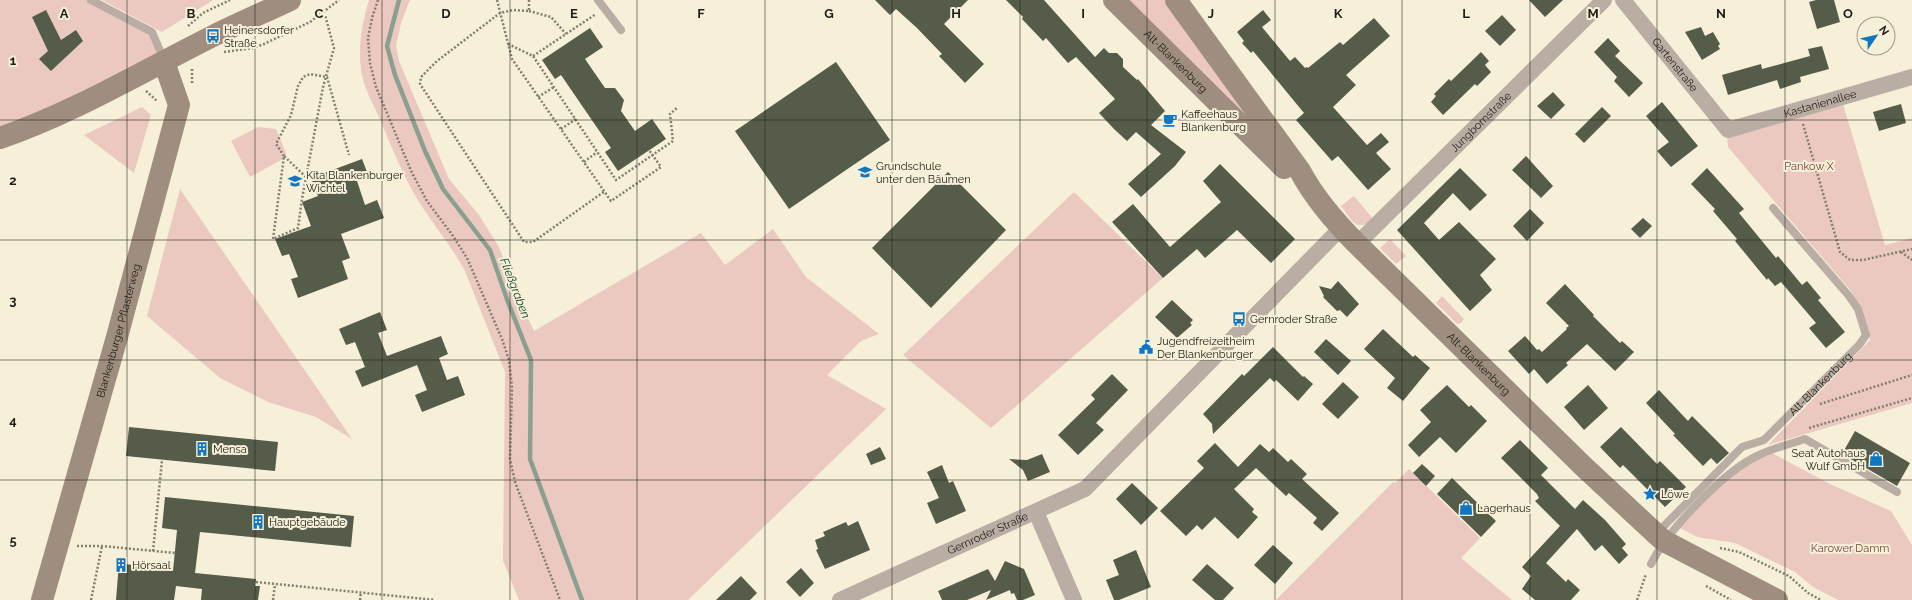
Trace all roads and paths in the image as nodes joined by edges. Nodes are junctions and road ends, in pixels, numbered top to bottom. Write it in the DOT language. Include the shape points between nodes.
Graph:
graph roads {
  1 [pos="91,0"];
  2 [pos="230,0"];
  3 [pos="290,0"];
  4 [pos="339,0"];
  5 [pos="378,0"];
  6 [pos="496,0"];
  7 [pos="529,0"];
  8 [pos="598,0"];
  9 [pos="1114,0"];
  10 [pos="1176,0"];
  11 [pos="1604,0"];
  12 [pos="1623,0"];
  13 [pos="604,8"];
  14 [pos="529,11"];
  15 [pos="500,13"];
  16 [pos="325,15"];
  17 [pos="188,26"];
  18 [pos="621,30"];
  19 [pos="566,34"];
  20 [pos="508,44"];
  21 [pos="222,52"];
  22 [pos="533,56"];
  23 [pos="164,62"];
  24 [pos="326,77"];
  25 [pos="1912,77"];
  26 [pos="554,86"];
  27 [pos="538,97"];
  28 [pos="678,107"];
  29 [pos="1799,110"];
  30 [pos="576,119"];
  31 [pos="561,129"];
  32 [pos="1728,130"];
  33 [pos="0,138"];
  34 [pos="649,150"];
  35 [pos="597,152"];
  36 [pos="349,154"];
  37 [pos="653,155"];
  38 [pos="284,156"];
  39 [pos="584,162"];
  40 [pos="306,177"];
  41 [pos="1309,188"];
  42 [pos="605,191"];
  43 [pos="1773,208"];
  44 [pos="1341,228"];
  45 [pos="1356,244"];
  46 [pos="1912,249"];
  47 [pos="1900,252"];
  48 [pos="1912,260"];
  49 [pos="1912,375"];
  50 [pos="1912,398"];
  51 [pos="1820,404"];
  52 [pos="1808,429"];
  53 [pos="162,460"];
  54 [pos="1897,492"];
  55 [pos="1036,512"];
  56 [pos="1660,538"];
  57 [pos="77,546"];
  58 [pos="102,546"];
  59 [pos="1717,548"];
  60 [pos="154,551"];
  61 [pos="175,553"];
  62 [pos="1651,564"];
  63 [pos="256,582"];
  64 [pos="275,584"];
  65 [pos="361,592"];
  66 [pos="42,600"];
  67 [pos="91,600"];
  68 [pos="273,600"];
  69 [pos="360,600"];
  70 [pos="435,600"];
  71 [pos="560,600"];
  72 [pos="841,600"];
  73 [pos="1074,600"];
  74 [pos="1637,600"];
  75 [pos="1777,600"];
  76 [pos="1821,600"];
  1 -- 23 [label="lane" via="152,32"];
  2 -- 17 [label="path" via="203,13"];
  3 -- 23 [label="main road"];
  4 -- 21 [label="path" via="310,22 264,44"];
  5 -- 71 [label="path" via="368,38 370,63 376,87 412,173 427,201 467,258 502,339 509,360 512,388 510,459 515,482"];
  6 -- 15 [label="path"];
  7 -- 14 [label="path"];
  8 -- 13 [label="lane"];
  9 -- 41 [label="main road, Alt-Blankenburg" via="1288,172"];
  10 -- 41 [label="main road, Alt-Blankenburg" via="1300,171"];
  11 -- 45 [label="street, Jungbornstraße"];
  12 -- 32 [label="street, Gartenstraße"];
  13 -- 18 [label="lane"];
  13 -- 19 [label="path"];
  14 -- 15 [label="path" via="513,10"];
  14 -- 19 [label="path" via="551,17"];
  15 -- 20 [label="path"];
  15 -- 42 [label="path" via="437,61 421,77 420,84 524,242 533,242"];
  16 -- 24 [label="path" via="334,48"];
  19 -- 22 [label="path"];
  20 -- 22 [label="path"];
  20 -- 27 [label="path" via="512,59"];
  22 -- 26 [label="path"];
  23 -- 33 [label="main road" via="60,113"];
  23 -- 66 [label="main road, Blankenburger Pflasterweg" via="179,105 118,337"];
  24 -- 36 [label="path"];
  24 -- 38 [label="path" via="310,74 303,78 298,86 291,115 276,144"];
  24 -- 40 [label="path"];
  25 -- 29 [label="street, Kastanienallee"];
  26 -- 27 [label="path"];
  26 -- 30 [label="path"];
  27 -- 31 [label="path"];
  28 -- 37 [label="path" via="670,114 673,141"];
  29 -- 32 [label="street, Kastanienallee"];
  29 -- 47 [label="path" via="1840,252 1850,260 1864,260"];
  30 -- 31 [label="path"];
  30 -- 35 [label="path"];
  31 -- 39 [label="path"];
  34 -- 37 [label="path"];
  35 -- 37 [label="path" via="616,180"];
  35 -- 39 [label="path"];
  37 -- 42 [label="path" via="661,167 611,201"];
  38 -- 40 [label="path"];
  38 -- 40 [label="path" via="273,239 298,228"];
  39 -- 42 [label="path"];
  41 -- 44 [label="main road, Alt-Blankenburg"];
  43 -- 56 [label="lane, Alt-Blankenburg" via="1849,296 1858,309 1866,335 1764,440 1742,447"];
  44 -- 45 [label="main road, Alt-Blankenburg"];
  44 -- 55 [label="street, Gernroder Straße" via="1085,489"];
  45 -- 56 [label="main road, Alt-Blankenburg"];
  46 -- 47 [label="path"];
  47 -- 48 [label="path"];
  49 -- 51 [label="path"];
  50 -- 52 [label="path"];
  53 -- 60 [label="path"];
  54 -- 56 [label="lane" via="1805,439 1760,455 1737,469"];
  55 -- 72 [label="street, Gernroder Straße"];
  55 -- 73 [label="street"];
  56 -- 62 [label="lane"];
  56 -- 75 [label="main road"];
  57 -- 58 [label="path"];
  58 -- 60 [label="path"];
  58 -- 67 [label="path"];
  59 -- 76 [label="path" via="1739,552 1789,576 1808,593"];
  60 -- 61 [label="path"];
  62 -- 74 [label="path"];
  63 -- 64 [label="path"];
  64 -- 65 [label="path"];
  64 -- 68 [label="path"];
  65 -- 69 [label="path"];
  65 -- 70 [label="path"];
}
